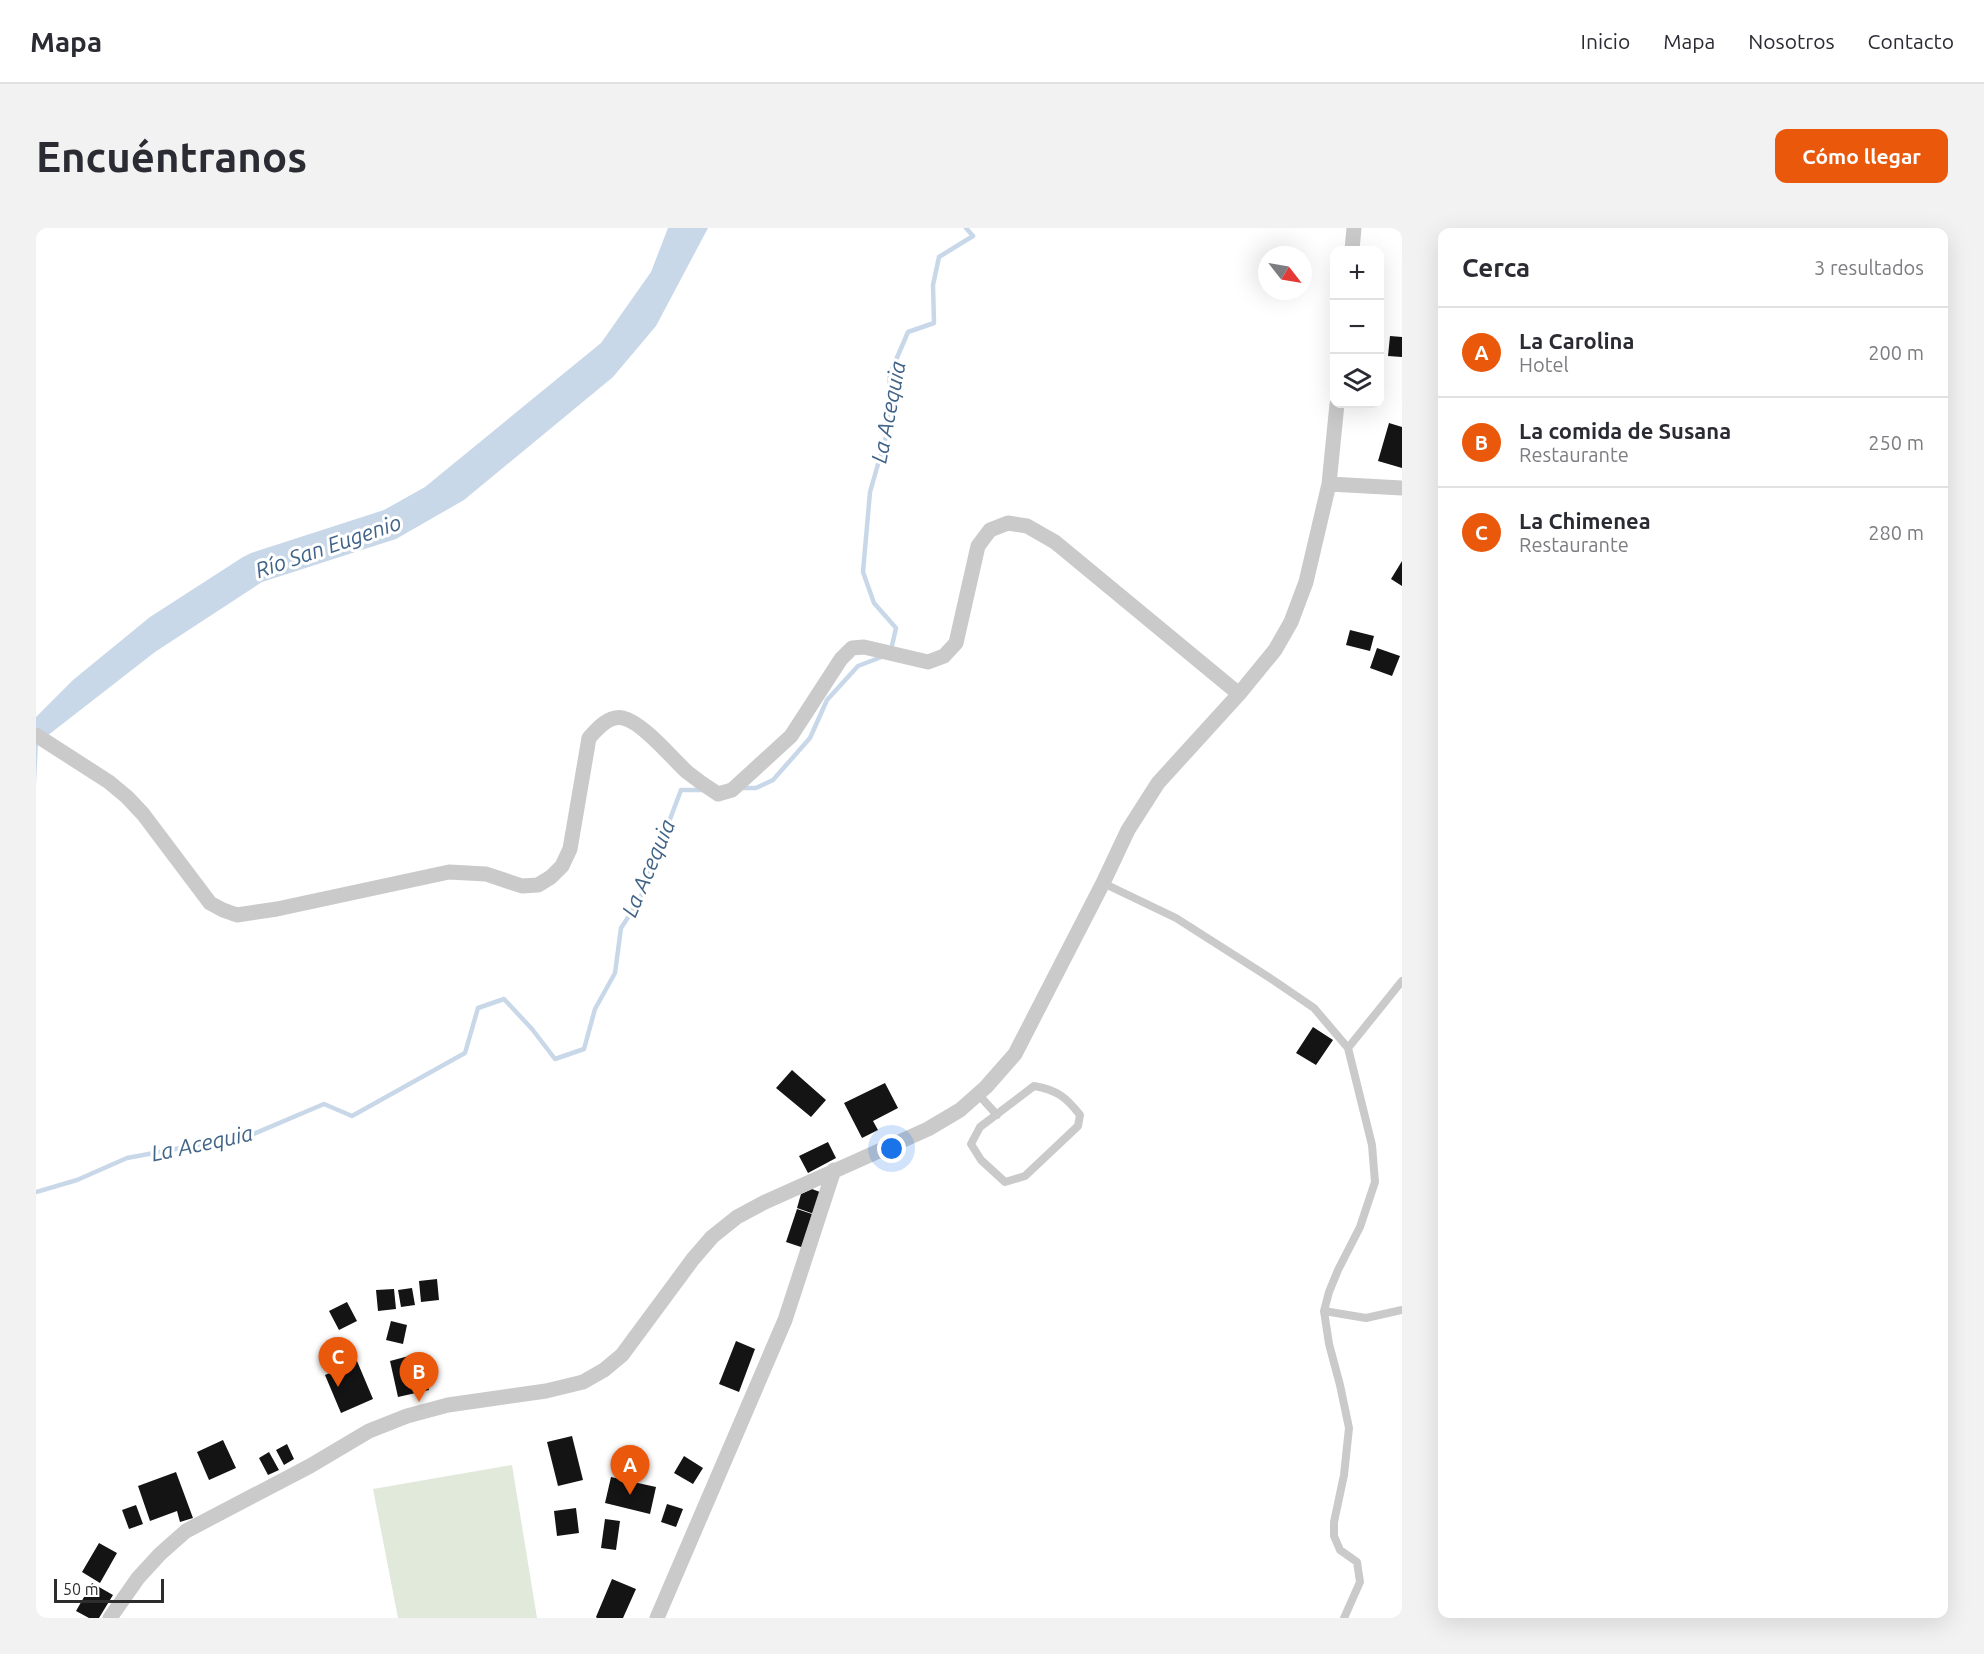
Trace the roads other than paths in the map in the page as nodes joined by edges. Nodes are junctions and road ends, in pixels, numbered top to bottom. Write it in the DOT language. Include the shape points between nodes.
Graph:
graph roads {
  1 [pos="1354,228"];
  2 [pos="1352,246"];
  3 [pos="1337,408"];
  4 [pos="1329,484"];
  5 [pos="1402,488"];
  6 [pos="1239,694"];
  7 [pos="36,735"];
  8 [pos="1103,884"];
  9 [pos="1402,981"];
  10 [pos="1348,1048"];
  11 [pos="978,1094"];
  12 [pos="996,1115"];
  13 [pos="834,1170"];
  14 [pos="1402,1310"];
  15 [pos="1324,1311"];
  16 [pos="110,1618"];
  17 [pos="657,1618"];
  18 [pos="1344,1618"];
  1 -- 2 [label="street"];
  3 -- 4 [label="street"];
  4 -- 5 [label="street"];
  4 -- 6 [label="street" via="1306,582 1291,622 1275,650"];
  6 -- 7 [label="street" via="1055,542 1027,526 1008,523 990,530 978,546 956,643 944,656 928,662 864,647 852,648 791,736 732,790 718,794 703,785 636,723 621,717 598,727 589,738 570,849 562,866 538,885 522,886 486,874 449,872 237,915 210,903 127,797"];
  6 -- 8 [label="street" via="1158,783 1128,830"];
  8 -- 10 [label="lane" via="1176,918 1273,980 1314,1008"];
  8 -- 11 [label="street" via="1015,1054"];
  9 -- 10 [label="lane"];
  10 -- 15 [label="lane" via="1372,1145 1375,1182"];
  11 -- 12 [label="lane"];
  11 -- 13 [label="street" via="928,1129"];
  12 -- 12 [label="lane" via="1034,1086 1066,1098 1080,1115 1078,1126 1025,1176 1005,1182 981,1160 971,1144 981,1127"];
  13 -- 16 [label="street" via="737,1217 712,1237 622,1355 604,1370 583,1382 448,1405 369,1431 186,1531 138,1578"];
  13 -- 17 [label="street" via="785,1320"];
  14 -- 15 [label="lane" via="1366,1318"];
  15 -- 18 [label="lane" via="1349,1428 1334,1536 1340,1550 1357,1562 1360,1582"];
}
